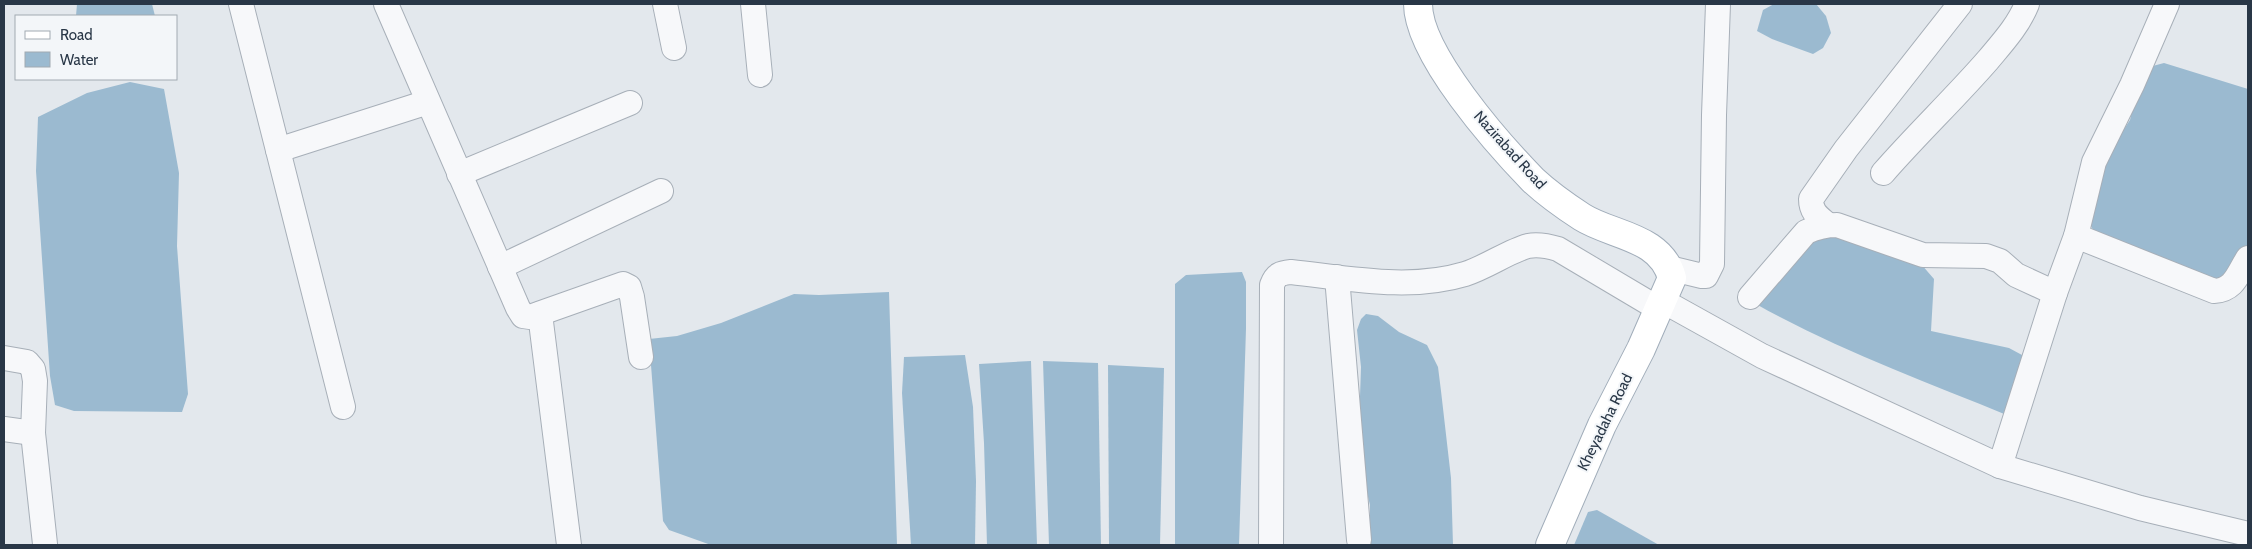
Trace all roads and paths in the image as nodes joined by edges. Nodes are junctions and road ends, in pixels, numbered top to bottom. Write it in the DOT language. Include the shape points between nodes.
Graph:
graph roads {
  1 [pos="241,4"];
  2 [pos="387,4"];
  3 [pos="665,4"];
  4 [pos="753,4"];
  5 [pos="1418,4"];
  6 [pos="1718,4"];
  7 [pos="1960,4"];
  8 [pos="2027,4"];
  9 [pos="2167,4"];
  10 [pos="674,48"];
  11 [pos="760,76"];
  12 [pos="428,102"];
  13 [pos="630,103"];
  14 [pos="278,150"];
  15 [pos="1883,173"];
  16 [pos="459,174"];
  17 [pos="661,191"];
  18 [pos="1828,225"];
  19 [pos="2076,236"];
  20 [pos="2248,258"];
  21 [pos="500,267"];
  22 [pos="1337,277"];
  23 [pos="1666,289"];
  24 [pos="2054,293"];
  25 [pos="1750,297"];
  26 [pos="540,314"];
  27 [pos="641,357"];
  28 [pos="4,358"];
  29 [pos="343,407"];
  30 [pos="4,429"];
  31 [pos="33,433"];
  32 [pos="2000,466"];
  33 [pos="2248,534"];
  34 [pos="1358,540"];
  35 [pos="45,544"];
  36 [pos="569,545"];
  37 [pos="1271,545"];
  38 [pos="1550,545"];
  1 -- 14 [label="street"];
  2 -- 12 [label="street"];
  3 -- 10 [label="street"];
  4 -- 11 [label="street"];
  5 -- 23 [label="main road, Nazirabad Road" via="1426,35 1438,60 1493,135 1534,180 1584,218 1655,251 1665,260"];
  6 -- 23 [label="street" via="1712,264 1706,276"];
  7 -- 18 [label="street" via="1846,149 1811,199 1811,208"];
  8 -- 15 [label="street" via="2020,22 2002,44"];
  9 -- 19 [label="street" via="2094,162"];
  12 -- 14 [label="street"];
  12 -- 16 [label="street"];
  13 -- 16 [label="street"];
  14 -- 29 [label="street"];
  16 -- 21 [label="street"];
  17 -- 21 [label="street"];
  18 -- 24 [label="street" via="1838,225 1923,255 1986,256 2000,261 2032,284"];
  18 -- 25 [label="street" via="1806,232"];
  19 -- 20 [label="street" via="2214,291 2224,291 2232,286"];
  19 -- 24 [label="street"];
  21 -- 26 [label="street" via="523,316"];
  22 -- 23 [label="street" via="1395,283 1432,280 1486,267 1528,246 1544,245"];
  22 -- 34 [label="street"];
  22 -- 37 [label="street" via="1280,273 1274,277 1272,285"];
  23 -- 32 [label="street" via="1762,356"];
  23 -- 38 [label="main road, Kheyadaha Road"];
  24 -- 32 [label="street"];
  26 -- 27 [label="street" via="623,284 629,288 632,297"];
  26 -- 36 [label="street"];
  28 -- 31 [label="street" via="27,362 33,369"];
  30 -- 31 [label="street"];
  31 -- 35 [label="street"];
  32 -- 33 [label="street" via="2140,508"];
}
